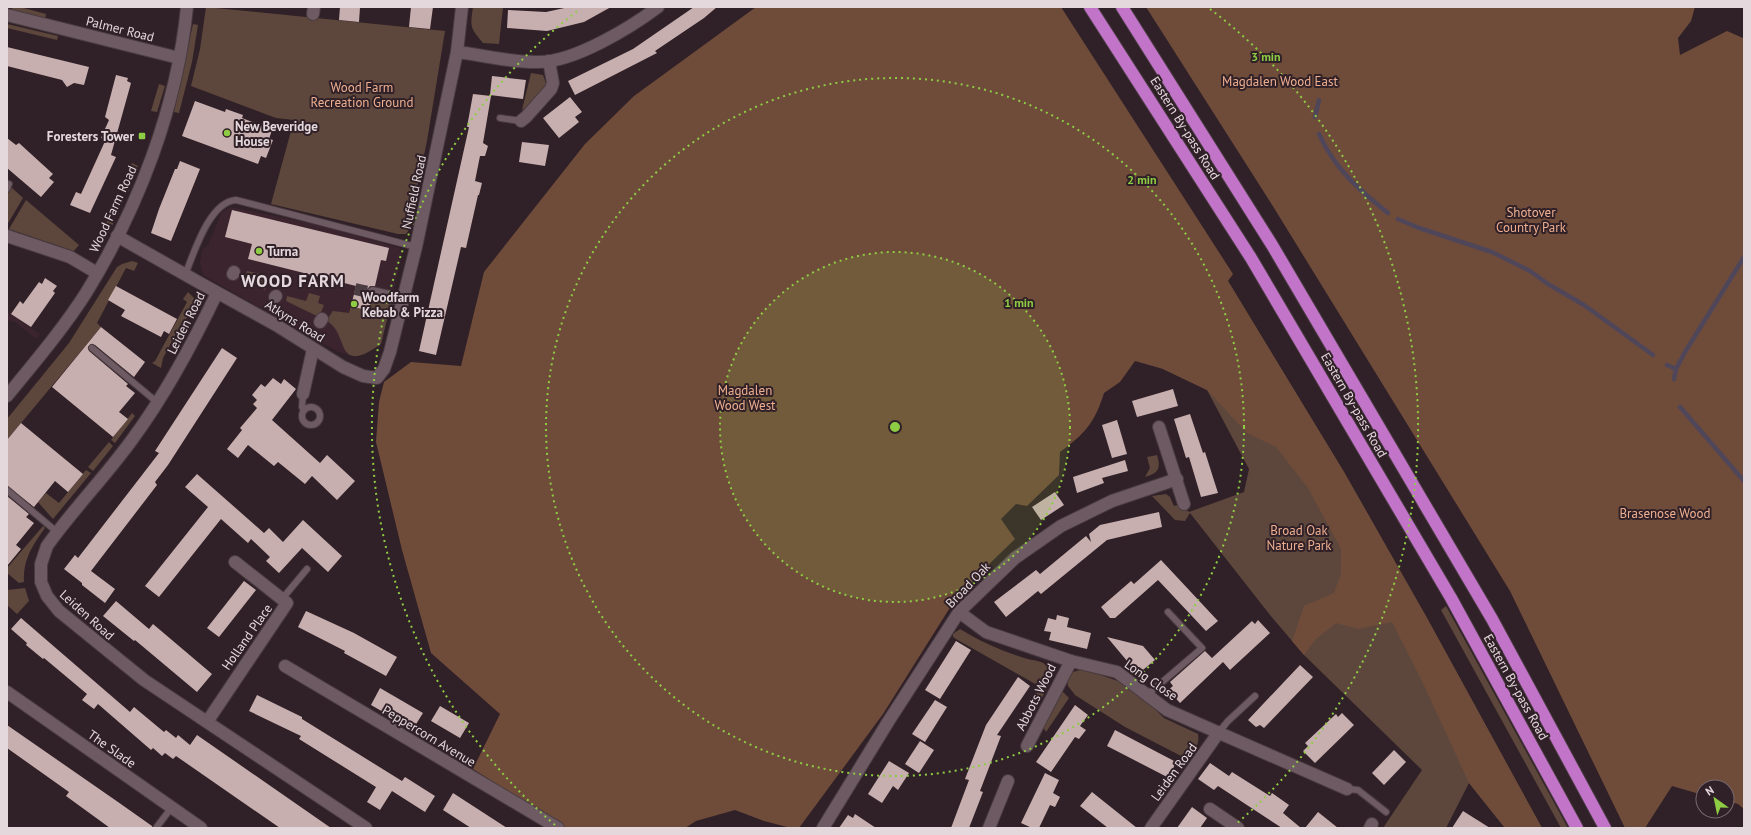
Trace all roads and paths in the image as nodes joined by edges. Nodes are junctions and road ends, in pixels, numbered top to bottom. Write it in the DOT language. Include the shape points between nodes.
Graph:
graph roads {
  1 [pos="187,7"];
  2 [pos="462,7"];
  3 [pos="658,7"];
  4 [pos="1090,7"];
  5 [pos="1122,7"];
  6 [pos="7,16"];
  7 [pos="457,52"];
  8 [pos="179,58"];
  9 [pos="549,61"];
  10 [pos="500,118"];
  11 [pos="520,121"];
  12 [pos="7,236"];
  13 [pos="117,236"];
  14 [pos="416,247"];
  15 [pos="97,273"];
  16 [pos="185,275"];
  17 [pos="217,293"];
  18 [pos="373,293"];
  19 [pos="394,298"];
  20 [pos="92,348"];
  21 [pos="313,349"];
  22 [pos="377,378"];
  23 [pos="303,394"];
  24 [pos="7,396"];
  25 [pos="158,403"];
  26 [pos="304,410"];
  27 [pos="1159,427"];
  28 [pos="1177,479"];
  29 [pos="7,490"];
  30 [pos="1184,504"];
  31 [pos="57,532"];
  32 [pos="235,562"];
  33 [pos="307,569"];
  34 [pos="282,599"];
  35 [pos="959,612"];
  36 [pos="1168,612"];
  37 [pos="1071,661"];
  38 [pos="285,666"];
  39 [pos="7,692"];
  40 [pos="1147,695"];
  41 [pos="1255,696"];
  42 [pos="207,722"];
  43 [pos="1219,732"];
  44 [pos="1027,746"];
  45 [pos="1008,781"];
  46 [pos="1347,789"];
  47 [pos="172,807"];
  48 [pos="1210,809"];
  49 [pos="1386,812"];
  50 [pos="1222,823"];
  51 [pos="156,828"];
  52 [pos="201,828"];
  53 [pos="366,828"];
  54 [pos="558,828"];
  55 [pos="823,828"];
  56 [pos="989,828"];
  57 [pos="1151,828"];
  58 [pos="1238,828"];
  59 [pos="1577,828"];
  60 [pos="1604,828"];
  1 -- 8 [label="street, Wood Farm Road"];
  2 -- 7 [label="street, Nuffield Road"];
  3 -- 9 [label="street" via="606,39"];
  4 -- 59 [label="highway, Eastern By-pass Road" via="1255,264 1451,598"];
  5 -- 60 [label="highway, Eastern By-pass Road" via="1288,272 1492,619"];
  6 -- 8 [label="street, Palmer Road"];
  7 -- 9 [label="street" via="527,62"];
  7 -- 14 [label="street, Nuffield Road"];
  8 -- 13 [label="street, Wood Farm Road" via="168,105 147,169"];
  9 -- 11 [label="street" via="553,83 551,89"];
  10 -- 11 [label="lane"];
  12 -- 15 [label="street" via="70,257"];
  13 -- 15 [label="street, Wood Farm Road"];
  13 -- 16 [label="street, Atkyns Road"];
  14 -- 16 [label="lane" via="236,200 220,206 213,215"];
  14 -- 22 [label="street, Nuffield Road" via="390,352 384,369"];
  15 -- 24 [label="street, Wood Farm Road" via="73,312"];
  16 -- 17 [label="street, Atkyns Road"];
  17 -- 21 [label="street, Atkyns Road" via="276,324"];
  17 -- 25 [label="street, Leiden Road"];
  18 -- 19 [label="street"];
  20 -- 25 [label="lane"];
  21 -- 22 [label="street, Atkyns Road" via="343,367 363,376"];
  21 -- 23 [label="street"];
  23 -- 26 [label="lane"];
  25 -- 31 [label="street, Leiden Road" via="130,443"];
  27 -- 28 [label="street"];
  28 -- 30 [label="street"];
  28 -- 35 [label="street, Broad Oak" via="1112,501 1060,526 1015,558"];
  29 -- 31 [label="lane"];
  31 -- 42 [label="street, Leiden Road" via="43,555 40,572 43,588 53,604 120,662"];
  32 -- 34 [label="street, Holland Place"];
  33 -- 34 [label="lane"];
  34 -- 42 [label="street, Holland Place" via="287,603"];
  35 -- 37 [label="street, Long Close" via="986,632"];
  35 -- 55 [label="street, Broad Oak"];
  36 -- 40 [label="lane" via="1202,648"];
  37 -- 40 [label="street, Long Close" via="1117,672"];
  37 -- 44 [label="street, Abbots Wood"];
  38 -- 54 [label="street, Peppercorn Avenue"];
  39 -- 47 [label="street, The Slade"];
  40 -- 43 [label="street, Long Close" via="1167,710"];
  41 -- 43 [label="lane"];
  42 -- 53 [label="street, Leiden Road"];
  43 -- 46 [label="street, Long Close"];
  43 -- 57 [label="street, Leiden Road"];
  45 -- 56 [label="street"];
  46 -- 49 [label="lane" via="1358,790"];
  47 -- 51 [label="lane"];
  47 -- 52 [label="street, The Slade"];
  48 -- 50 [label="street"];
  50 -- 58 [label="street"];
}
